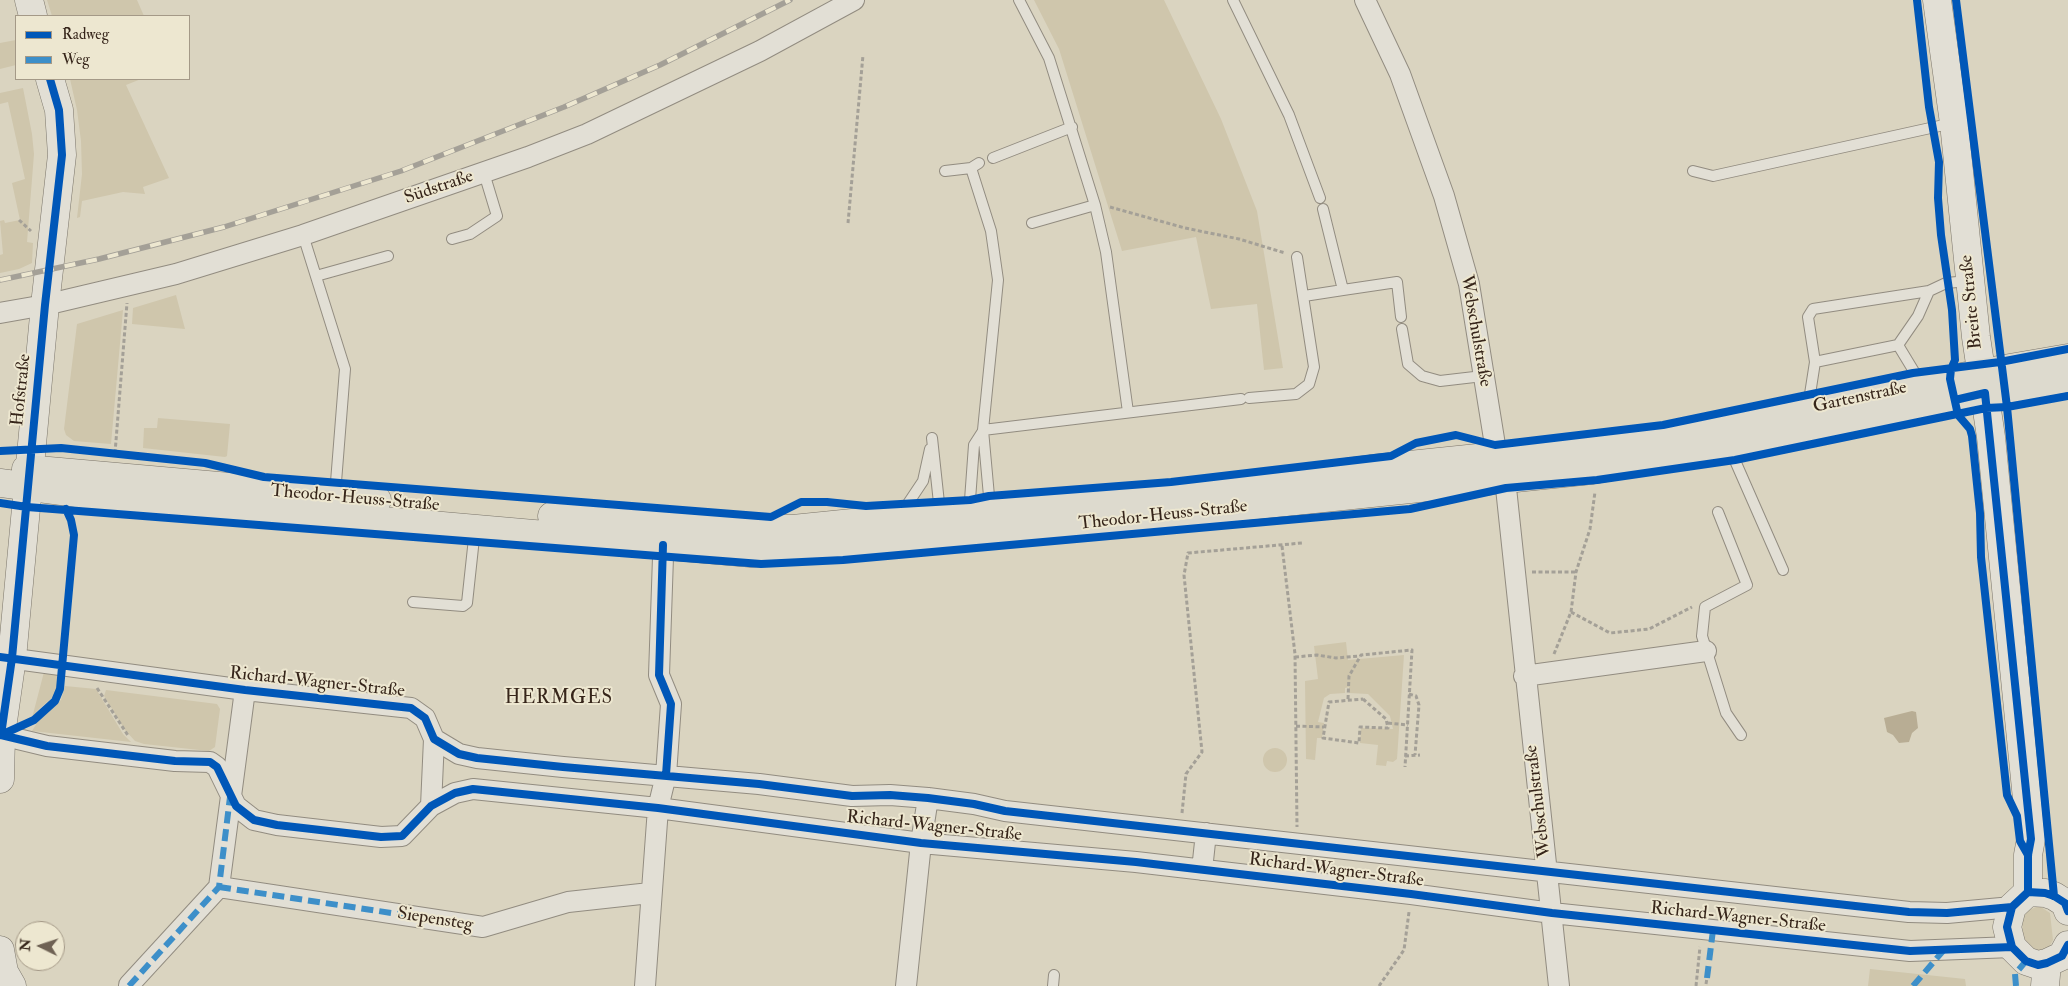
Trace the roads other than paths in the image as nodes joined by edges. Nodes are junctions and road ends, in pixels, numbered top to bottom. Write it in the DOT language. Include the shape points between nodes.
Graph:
graph roads {
  1 [pos="29,0"];
  2 [pos="854,0"];
  3 [pos="1019,0"];
  4 [pos="1233,0"];
  5 [pos="1365,0"];
  6 [pos="1937,0"];
  7 [pos="33,15"];
  8 [pos="50,80"];
  9 [pos="1954,123"];
  10 [pos="1072,127"];
  11 [pos="993,158"];
  12 [pos="1693,170"];
  13 [pos="945,171"];
  14 [pos="484,173"];
  15 [pos="1095,205"];
  16 [pos="1032,223"];
  17 [pos="303,235"];
  18 [pos="452,239"];
  19 [pos="388,256"];
  20 [pos="1297,257"];
  21 [pos="316,276"];
  22 [pos="1969,281"];
  23 [pos="1342,290"];
  24 [pos="1930,291"];
  25 [pos="1304,296"];
  26 [pos="45,305"];
  27 [pos="0,313"];
  28 [pos="1400,317"];
  29 [pos="1402,328"];
  30 [pos="1898,344"];
  31 [pos="2068,358"];
  32 [pos="1815,362"];
  33 [pos="1483,376"];
  34 [pos="2068,378"];
  35 [pos="1983,383"];
  36 [pos="1923,385"];
  37 [pos="1807,409"];
  38 [pos="1128,412"];
  39 [pos="983,430"];
  40 [pos="1728,446"];
  41 [pos="1657,449"];
  42 [pos="0,466"];
  43 [pos="1502,475"];
  44 [pos="29,478"];
  45 [pos="0,483"];
  46 [pos="331,496"];
  47 [pos="1718,512"];
  48 [pos="938,515"];
  49 [pos="890,520"];
  50 [pos="981,520"];
  51 [pos="711,527"];
  52 [pos="475,528"];
  53 [pos="917,541"];
  54 [pos="663,545"];
  55 [pos="1783,570"];
  56 [pos="413,602"];
  57 [pos="1706,651"];
  58 [pos="6,657"];
  59 [pos="1524,676"];
  60 [pos="244,690"];
  61 [pos="2,735"];
  62 [pos="1740,735"];
  63 [pos="434,740"];
  64 [pos="666,775"];
  65 [pos="0,779"];
  66 [pos="230,797"];
  67 [pos="928,798"];
  68 [pos="431,806"];
  69 [pos="658,808"];
  70 [pos="1206,833"];
  71 [pos="921,843"];
  72 [pos="1202,870"];
  73 [pos="1548,873"];
  74 [pos="218,887"];
  75 [pos="650,893"];
  76 [pos="2048,902"];
  77 [pos="1552,913"];
  78 [pos="2068,945"];
  79 [pos="0,950"];
  80 [pos="2031,969"];
  81 [pos="1054,975"];
  82 [pos="12,986"];
  83 [pos="129,986"];
  84 [pos="645,986"];
  85 [pos="906,986"];
  86 [pos="1053,986"];
  87 [pos="1559,986"];
  1 -- 7 [label="street"];
  2 -- 14 [label="street, Südstraße" via="760,51 587,134"];
  3 -- 10 [label="lane" via="1049,58"];
  4 -- 23 [label="lane" via="1289,115 1321,203"];
  5 -- 33 [label="street, Webschulstraße" via="1400,74 1444,196 1469,284"];
  6 -- 9 [label="street, Breite Straße"];
  8 -- 26 [label="street, Hofstraße" via="59,110 62,155"];
  9 -- 12 [label="lane" via="1713,176"];
  9 -- 22 [label="street, Breite Straße"];
  10 -- 11 [label="lane"];
  10 -- 15 [label="lane"];
  13 -- 39 [label="lane" via="975,165 991,231 998,280"];
  14 -- 17 [label="street, Südstraße"];
  14 -- 18 [label="lane" via="497,216 470,234"];
  15 -- 16 [label="lane"];
  15 -- 38 [label="lane" via="1106,252"];
  17 -- 21 [label="lane"];
  17 -- 26 [label="street, Südstraße" via="176,274"];
  19 -- 21 [label="lane"];
  20 -- 25 [label="lane"];
  21 -- 46 [label="lane" via="345,369 336,482"];
  22 -- 24 [label="lane" via="1946,283"];
  22 -- 35 [label="street, Breite Straße"];
  23 -- 25 [label="lane"];
  23 -- 28 [label="lane" via="1397,282"];
  24 -- 30 [label="lane" via="1918,316"];
  24 -- 32 [label="lane" via="1813,309 1808,317"];
  25 -- 38 [label="lane" via="1314,367 1309,384 1296,394"];
  26 -- 27 [label="street, Südstraße"];
  26 -- 44 [label="street, Hofstraße"];
  29 -- 33 [label="lane" via="1408,364 1422,376 1440,381"];
  30 -- 32 [label="lane"];
  30 -- 36 [label="lane"];
  31 -- 35 [label="main road, Gartenstraße"];
  32 -- 37 [label="lane"];
  33 -- 43 [label="street, Webschulstraße"];
  34 -- 35 [label="main road, Gartenstraße"];
  35 -- 36 [label="main road, Gartenstraße"];
  35 -- 40 [label="main road, Gartenstraße"];
  35 -- 76 [label="street, Breite Straße" via="2031,839 2028,855"];
  36 -- 37 [label="main road, Gartenstraße"];
  37 -- 41 [label="main road, Gartenstraße" via="1722,428"];
  38 -- 39 [label="lane"];
  39 -- 50 [label="lane" via="989,496"];
  39 -- 50 [label="lane" via="974,445 970,500"];
  40 -- 41 [label="main road, Gartenstraße"];
  40 -- 55 [label="lane"];
  41 -- 43 [label="main road, Theodor-Heuss-Straße"];
  42 -- 44 [label="main road, Theodor-Heuss-Straße"];
  43 -- 50 [label="main road, Theodor-Heuss-Straße" via="1371,469"];
  43 -- 59 [label="street, Webschulstraße"];
  44 -- 45 [label="main road, Theodor-Heuss-Straße"];
  44 -- 46 [label="main road, Theodor-Heuss-Straße"];
  44 -- 52 [label="main road, Theodor-Heuss-Straße" via="99,496"];
  44 -- 58 [label="street, Hofstraße"];
  46 -- 51 [label="main road, Theodor-Heuss-Straße" via="482,511"];
  47 -- 57 [label="lane" via="1747,586 1705,607 1702,636"];
  48 -- 49 [label="main road, Theodor-Heuss-Straße"];
  48 -- 49 [label="lane" via="932,438 923,481 907,505"];
  48 -- 50 [label="main road, Theodor-Heuss-Straße"];
  48 -- 53 [label="lane"];
  49 -- 51 [label="main road, Theodor-Heuss-Straße" via="794,529"];
  50 -- 53 [label="main road, Theodor-Heuss-Straße"];
  51 -- 54 [label="street, Theodor-Heuss-Straße"];
  52 -- 54 [label="main road, Theodor-Heuss-Straße"];
  52 -- 56 [label="lane" via="467,604"];
  53 -- 54 [label="main road, Theodor-Heuss-Straße" via="752,553"];
  54 -- 64 [label="street" via="659,675 671,704"];
  57 -- 59 [label="street"];
  57 -- 62 [label="lane" via="1726,713"];
  58 -- 60 [label="street, Richard-Wagner-Straße"];
  58 -- 61 [label="street, Hofstraße"];
  59 -- 73 [label="street, Webschulstraße"];
  60 -- 63 [label="street, Richard-Wagner-Straße" via="411,708 425,718"];
  60 -- 66 [label="street, Richard-Wagner-Straße"];
  61 -- 65 [label="street, Hofstraße"];
  61 -- 66 [label="street, Richard-Wagner-Straße" via="47,746 210,762 217,767"];
  63 -- 64 [label="street, Richard-Wagner-Straße" via="459,754 477,758"];
  63 -- 68 [label="street, Richard-Wagner-Straße"];
  64 -- 67 [label="street, Richard-Wagner-Straße" via="852,796"];
  64 -- 69 [label="street"];
  66 -- 68 [label="street, Richard-Wagner-Straße" via="247,815 261,822 381,837 402,836"];
  66 -- 74 [label="street"];
  67 -- 70 [label="street, Richard-Wagner-Straße" via="1006,811"];
  67 -- 71 [label="street, Richard-Wagner-Straße"];
  68 -- 69 [label="street, Richard-Wagner-Straße" via="455,793 473,789"];
  69 -- 71 [label="street, Richard-Wagner-Straße"];
  69 -- 75 [label="street"];
  70 -- 72 [label="street"];
  70 -- 73 [label="street, Richard-Wagner-Straße"];
  71 -- 72 [label="street, Richard-Wagner-Straße"];
  71 -- 85 [label="street"];
  72 -- 77 [label="street, Richard-Wagner-Straße"];
  73 -- 76 [label="street, Richard-Wagner-Straße" via="1909,912 1947,913"];
  73 -- 77 [label="street, Webschulstraße"];
  74 -- 75 [label="street, Siepensteg" via="483,928 568,902"];
  74 -- 83 [label="street"];
  75 -- 84 [label="street"];
  76 -- 80 [label="street, Breite Straße" via="2007,927"];
  77 -- 80 [label="street, Richard-Wagner-Straße" via="1910,951"];
  77 -- 87 [label="street, Webschulstraße"];
  78 -- 80 [label="street" via="2062,956"];
  79 -- 82 [label="street" via="4,972"];
  81 -- 86 [label="lane"];
}
